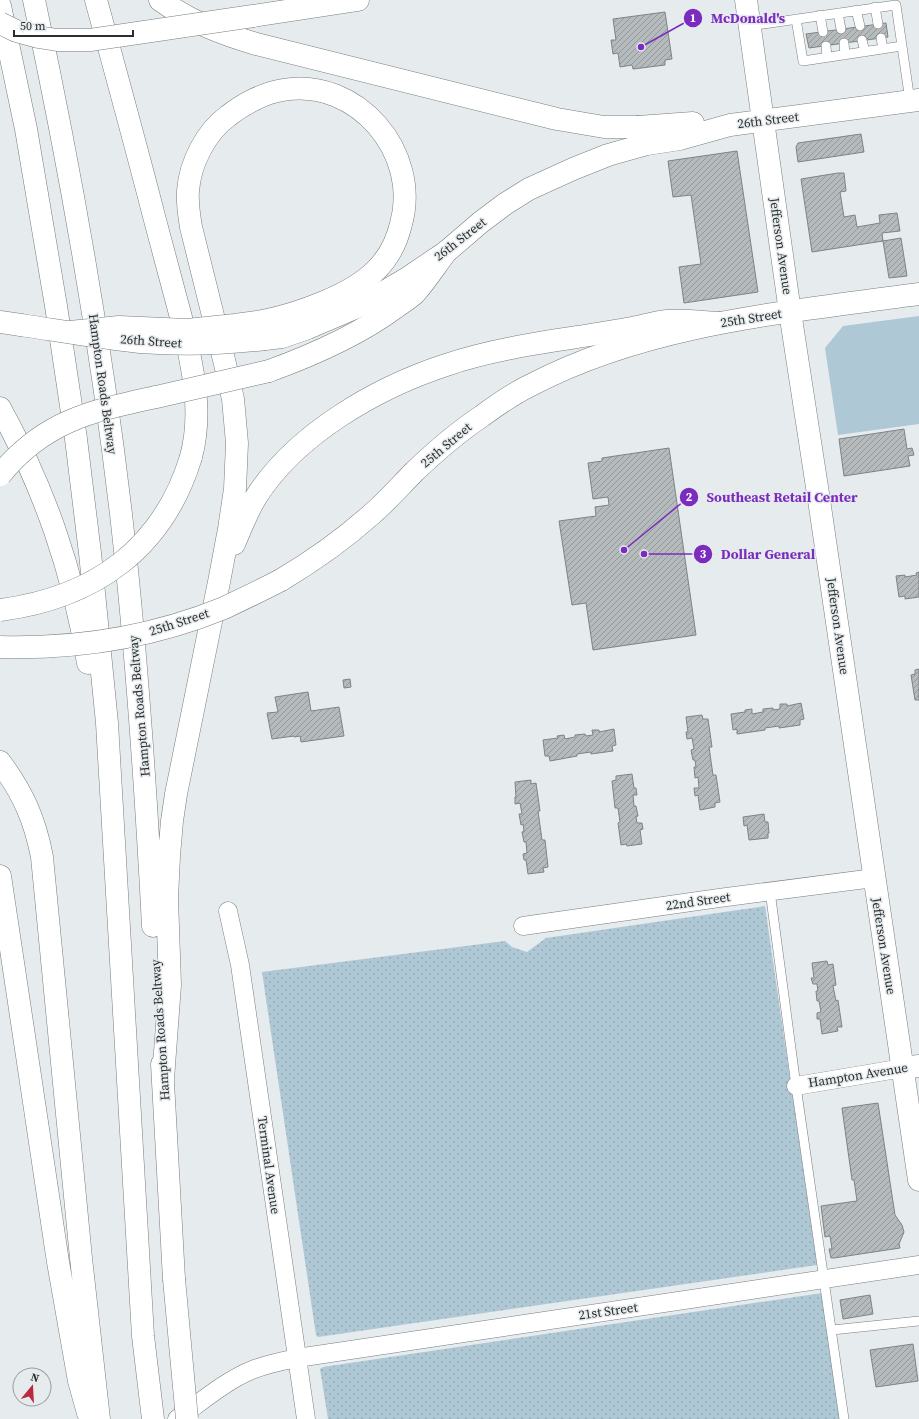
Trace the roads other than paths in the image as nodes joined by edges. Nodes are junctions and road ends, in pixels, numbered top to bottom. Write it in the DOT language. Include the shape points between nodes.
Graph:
graph roads {
  1 [pos="34,0"];
  2 [pos="96,0"];
  3 [pos="160,0"];
  4 [pos="358,0"];
  5 [pos="746,0"];
  6 [pos="0,6"];
  7 [pos="875,8"];
  8 [pos="856,10"];
  9 [pos="838,13"];
  10 [pos="820,15"];
  11 [pos="796,19"];
  12 [pos="0,23"];
  13 [pos="878,24"];
  14 [pos="749,26"];
  15 [pos="860,26"];
  16 [pos="841,29"];
  17 [pos="823,32"];
  18 [pos="881,38"];
  19 [pos="862,40"];
  20 [pos="844,43"];
  21 [pos="826,46"];
  22 [pos="902,46"];
  23 [pos="883,49"];
  24 [pos="865,52"];
  25 [pos="845,54"];
  26 [pos="827,57"];
  27 [pos="914,100"];
  28 [pos="763,121"];
  29 [pos="730,125"];
  30 [pos="446,252"];
  31 [pos="919,294"];
  32 [pos="790,312"];
  33 [pos="0,322"];
  34 [pos="719,323"];
  35 [pos="264,330"];
  36 [pos="0,408"];
  37 [pos="0,475"];
  38 [pos="219,582"];
  39 [pos="0,610"];
  40 [pos="0,647"];
  41 [pos="0,762"];
  42 [pos="112,794"];
  43 [pos="0,876"];
  44 [pos="874,878"];
  45 [pos="770,891"];
  46 [pos="228,911"];
  47 [pos="524,926"];
  48 [pos="911,1067"];
  49 [pos="164,1079"];
  50 [pos="796,1086"];
  51 [pos="919,1180"];
  52 [pos="919,1264"];
  53 [pos="824,1279"];
  54 [pos="919,1321"];
  55 [pos="832,1330"];
  56 [pos="297,1358"];
  57 [pos="89,1419"];
  58 [pos="99,1419"];
  59 [pos="153,1419"];
  60 [pos="176,1419"];
  61 [pos="187,1419"];
  62 [pos="306,1419"];
  63 [pos="844,1419"];
  1 -- 49 [label="main road, Hampton Roads Beltway" via="52,82 79,234 103,380 122,523 141,724"];
  2 -- 39 [label="main road, bridge" via="192,366 196,385 195,437 191,457 173,501 137,549 108,573 81,588 57,598"];
  3 -- 29 [label="main road" via="194,21 256,44 558,119 604,126 638,127 691,123"];
  4 -- 12 [label="main road, bridge" via="90,40 38,37"];
  5 -- 14 [label="main road, Jefferson Avenue"];
  6 -- 42 [label="main road" via="26,129 64,358 90,553"];
  7 -- 8 [label="lane"];
  7 -- 13 [label="lane"];
  7 -- 22 [label="lane" via="896,5"];
  8 -- 9 [label="lane"];
  8 -- 15 [label="lane"];
  9 -- 10 [label="lane"];
  9 -- 16 [label="lane"];
  10 -- 11 [label="lane"];
  10 -- 17 [label="lane"];
  11 -- 14 [label="lane"];
  11 -- 26 [label="lane" via="803,61"];
  14 -- 28 [label="main road, Jefferson Avenue"];
  18 -- 23 [label="lane"];
  19 -- 24 [label="lane"];
  20 -- 25 [label="lane"];
  21 -- 26 [label="lane"];
  22 -- 23 [label="lane"];
  22 -- 27 [label="lane"];
  23 -- 24 [label="lane"];
  24 -- 25 [label="lane"];
  25 -- 26 [label="lane"];
  27 -- 28 [label="main road, 26th Street"];
  28 -- 29 [label="main road, 26th Street"];
  28 -- 32 [label="main road, Jefferson Avenue"];
  29 -- 30 [label="main road, 26th Street" via="608,155 550,178 505,204"];
  30 -- 35 [label="main road, 26th Street" via="362,305 282,336"];
  30 -- 37 [label="main road, bridge" via="414,293 361,331 298,361 269,371 79,416 35,440 15,457"];
  31 -- 32 [label="main road, 25th Street"];
  32 -- 34 [label="main road, 25th Street"];
  32 -- 44 [label="main road, Jefferson Avenue"];
  33 -- 35 [label="main road, bridge" via="70,332 119,327 187,330 235,325"];
  34 -- 38 [label="main road" via="666,321 515,347 447,364 378,394 321,429 276,471 256,497"];
  34 -- 40 [label="main road, 25th Street, bridge" via="607,353 530,385 456,435 352,532 311,562 281,580 223,608 143,634 81,645"];
  35 -- 38 [label="main road" via="278,318 317,306 356,286 377,270 391,250 404,215 405,198 401,168 384,134 373,120 357,107 322,92 303,89 282,90 265,95 236,110 211,132 196,159 189,184 188,209 191,227 233,399 237,444 234,489"];
  36 -- 42 [label="main road" via="39,486 61,547 82,626 94,725"];
  38 -- 49 [label="main road" via="172,821 167,898 170,985"];
  41 -- 58 [label="main road" via="15,782 26,804 42,857"];
  42 -- 59 [label="main road" via="143,1336"];
  43 -- 57 [label="main road" via="58,1262 79,1381"];
  44 -- 45 [label="street, 22nd Street"];
  44 -- 48 [label="main road, Jefferson Avenue"];
  45 -- 47 [label="street, 22nd Street"];
  45 -- 50 [label="lane"];
  46 -- 56 [label="street, Terminal Avenue" via="240,965"];
  48 -- 50 [label="street, Hampton Avenue"];
  48 -- 51 [label="main road, Jefferson Avenue"];
  49 -- 61 [label="main road, Hampton Roads Beltway, bridge" via="174,1279"];
  50 -- 53 [label="lane"];
  52 -- 53 [label="street, 21st Street"];
  53 -- 55 [label="lane"];
  53 -- 56 [label="street, 21st Street"];
  54 -- 55 [label="lane"];
  55 -- 63 [label="lane"];
  56 -- 60 [label="street, 21st Street" via="252,1370"];
  56 -- 62 [label="street, Terminal Avenue"];
}
